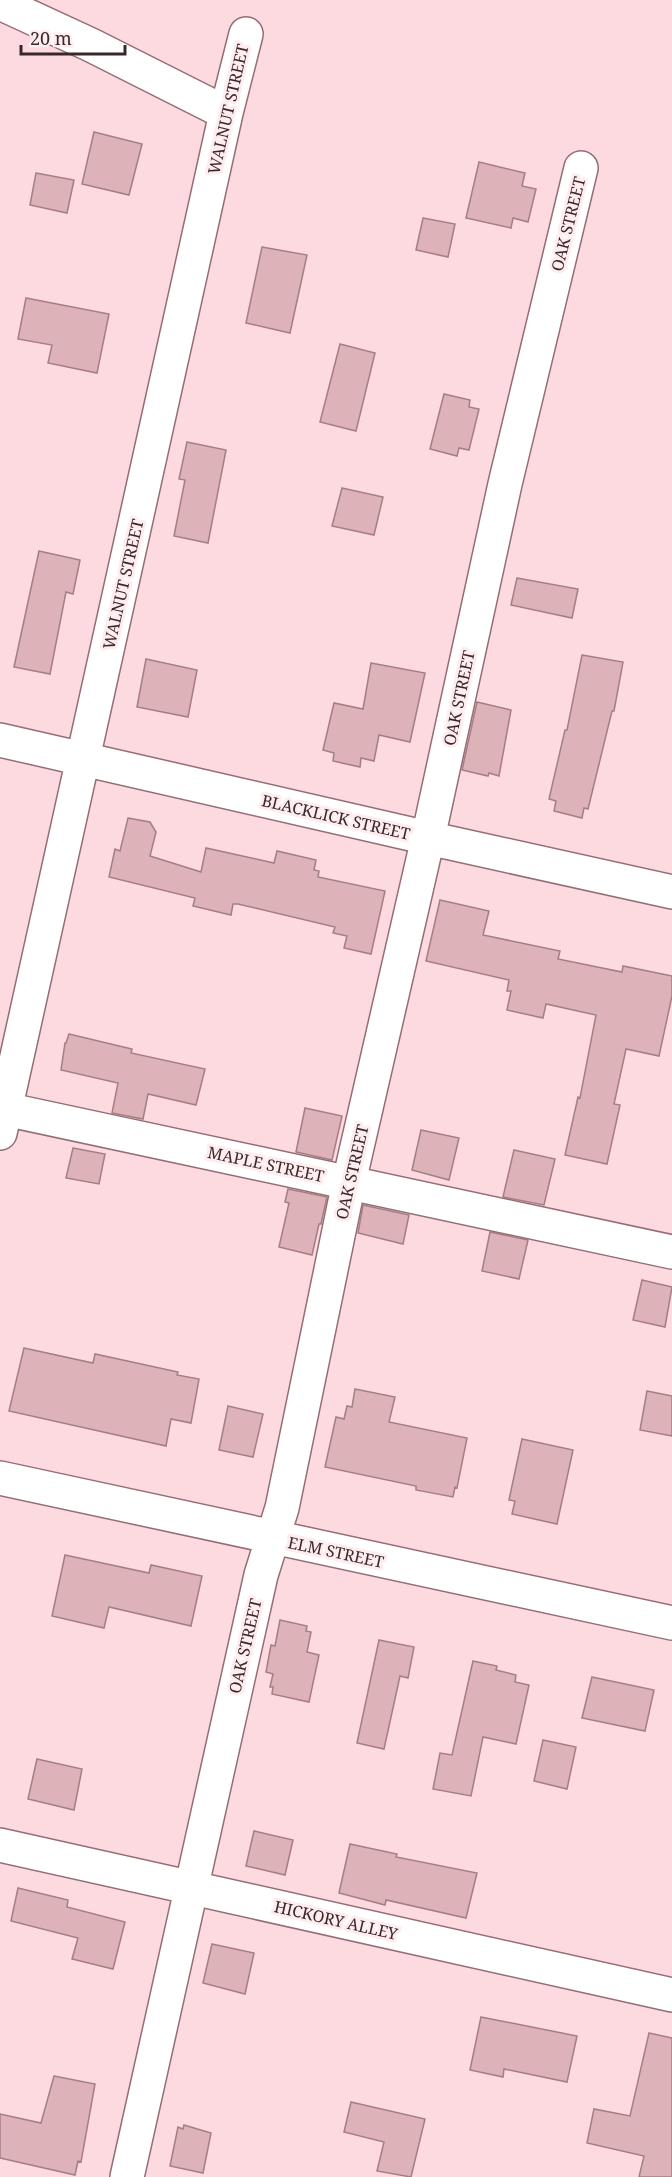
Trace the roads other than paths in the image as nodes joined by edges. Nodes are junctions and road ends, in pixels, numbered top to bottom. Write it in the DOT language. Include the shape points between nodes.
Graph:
graph roads {
  1 [pos="0,3"];
  2 [pos="246,34"];
  3 [pos="226,113"];
  4 [pos="581,168"];
  5 [pos="0,740"];
  6 [pos="83,758"];
  7 [pos="428,838"];
  8 [pos="672,892"];
  9 [pos="2,1116"];
  10 [pos="349,1182"];
  11 [pos="672,1252"];
  12 [pos="0,1478"];
  13 [pos="273,1538"];
  14 [pos="672,1623"];
  15 [pos="0,1845"];
  16 [pos="191,1888"];
  17 [pos="672,1995"];
  18 [pos="127,2177"];
  1 -- 3 [label="street"];
  2 -- 3 [label="street, WALNUT STREET"];
  3 -- 6 [label="street, WALNUT STREET"];
  4 -- 7 [label="street, OAK STREET" via="505,484"];
  5 -- 6 [label="street, BLACKLICK STREET"];
  6 -- 7 [label="street, BLACKLICK STREET"];
  6 -- 9 [label="street, WALNUT STREET"];
  7 -- 8 [label="street, BLACKLICK STREET"];
  7 -- 10 [label="street, OAK STREET"];
  9 -- 10 [label="street, MAPLE STREET"];
  10 -- 11 [label="street, MAPLE STREET"];
  10 -- 13 [label="street, OAK STREET"];
  12 -- 13 [label="street, ELM STREET"];
  13 -- 14 [label="street, ELM STREET"];
  13 -- 16 [label="street, OAK STREET" via="261,1575"];
  15 -- 16 [label="street, HICKORY ALLEY"];
  16 -- 17 [label="street, HICKORY ALLEY"];
  16 -- 18 [label="street, OAK STREET"];
}
